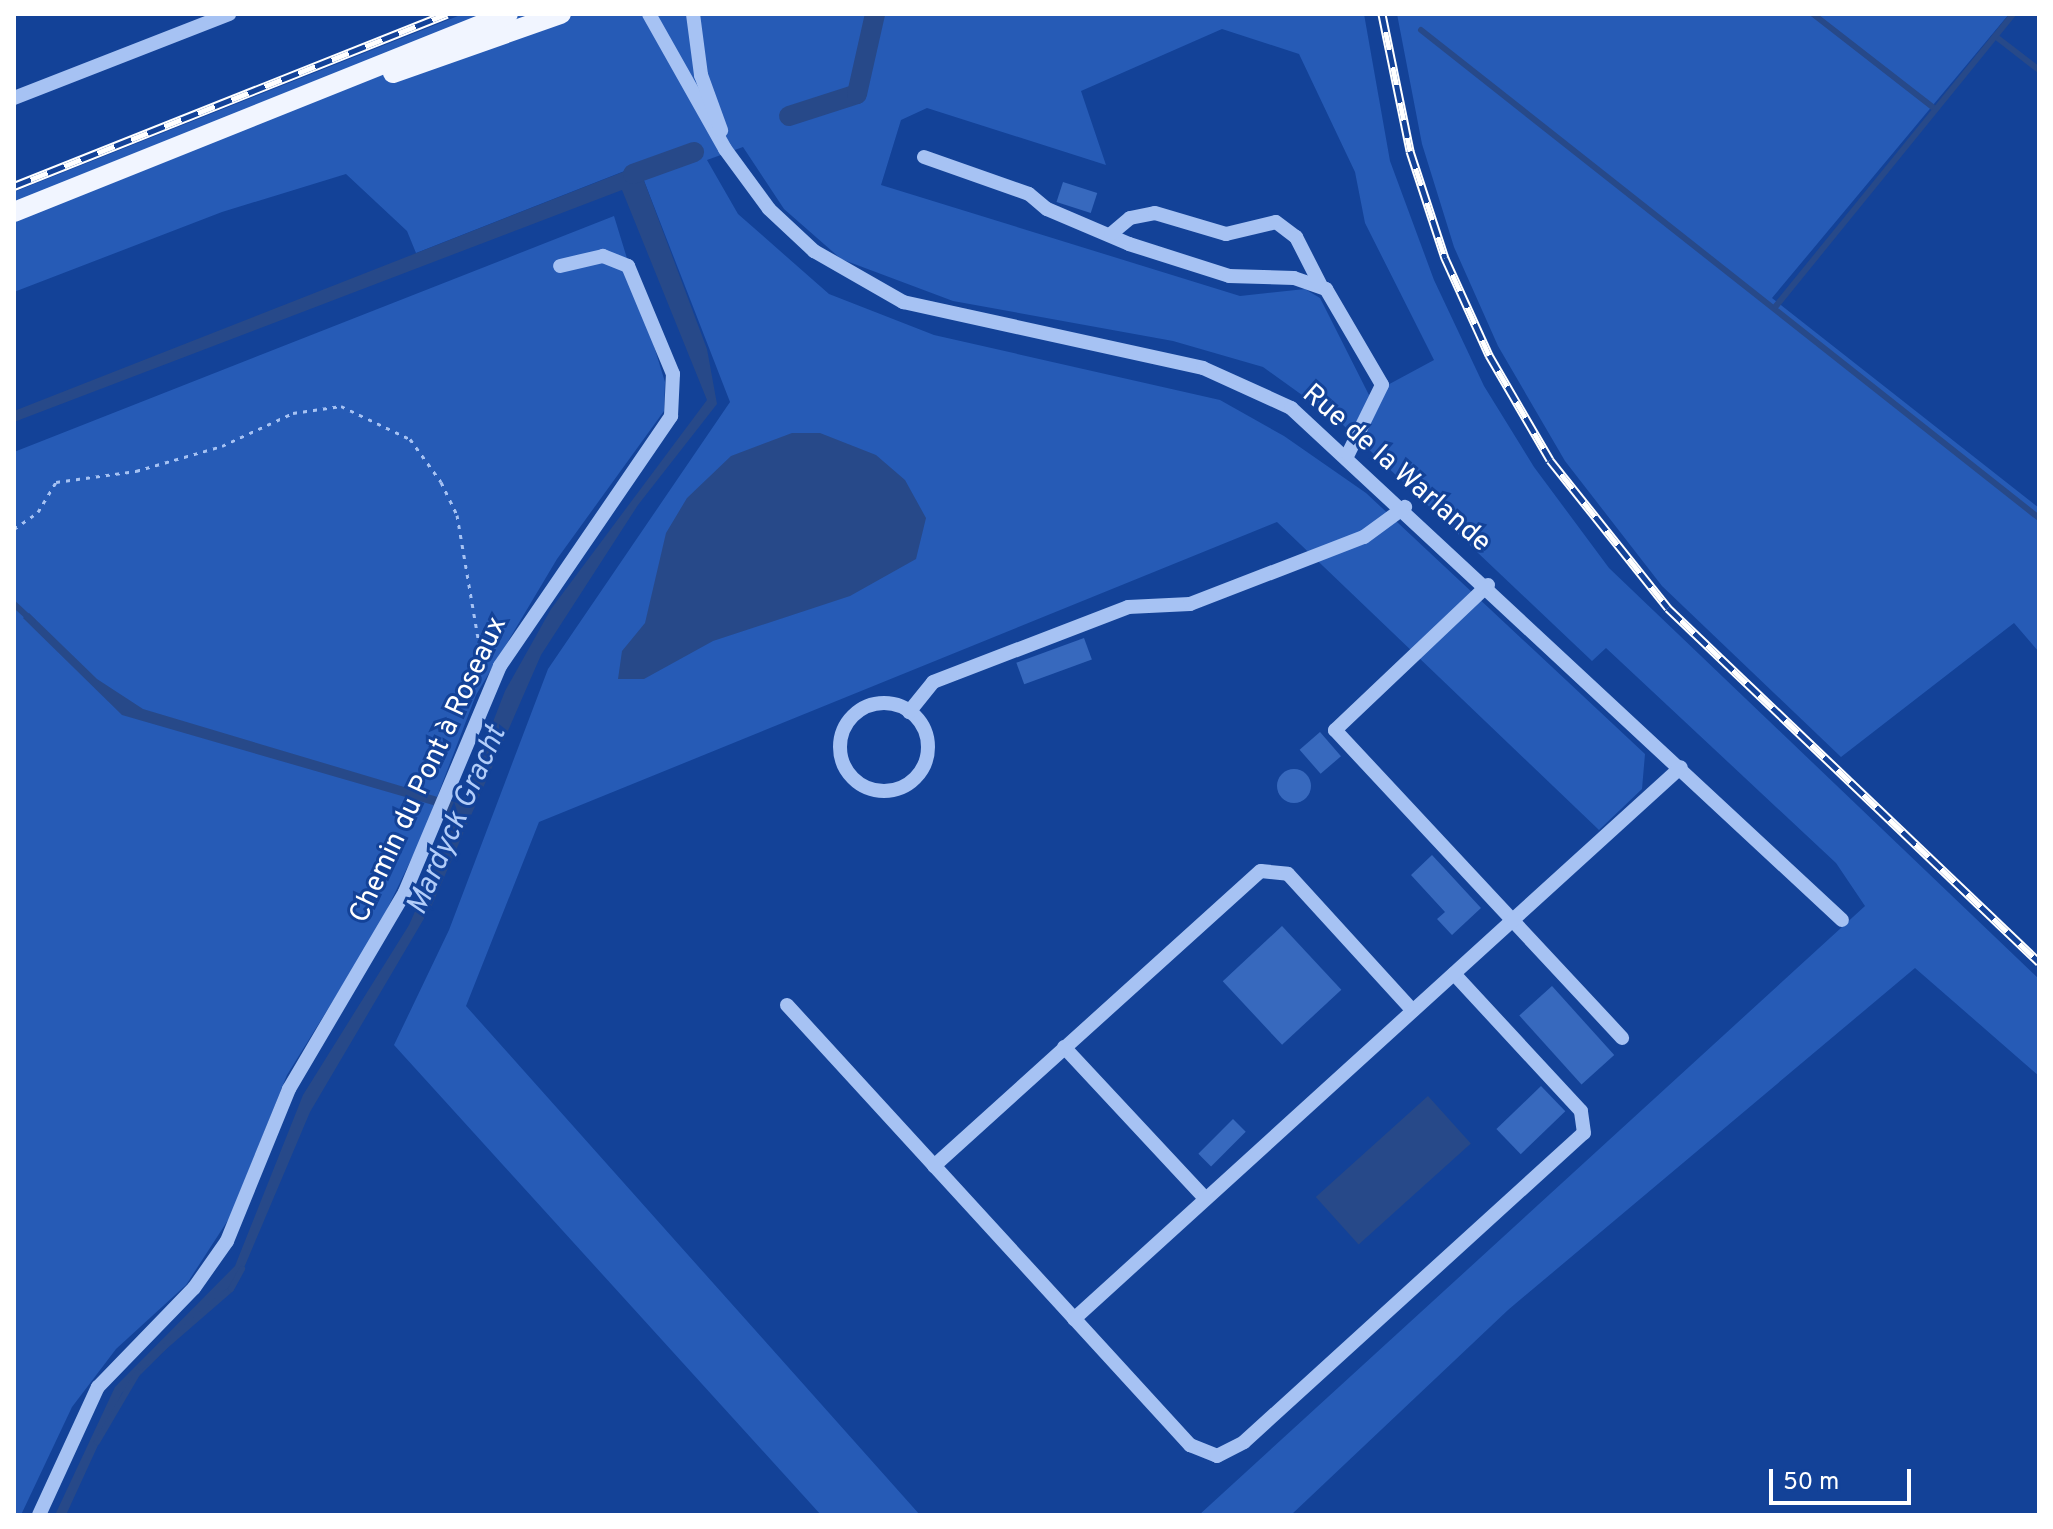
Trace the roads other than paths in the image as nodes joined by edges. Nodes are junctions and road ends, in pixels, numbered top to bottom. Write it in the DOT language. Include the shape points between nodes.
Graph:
graph roads {
  1 [pos="229,14"];
  2 [pos="508,14"];
  3 [pos="561,14"];
  4 [pos="649,14"];
  5 [pos="693,14"];
  6 [pos="14,98"];
  7 [pos="182,146"];
  8 [pos="924,157"];
  9 [pos="745,176"];
  10 [pos="14,212"];
  11 [pos="1111,234"];
  12 [pos="560,266"];
  13 [pos="1321,286"];
  14 [pos="1348,454"];
  15 [pos="1405,507"];
  16 [pos="1488,585"];
  17 [pos="909,712"];
  18 [pos="1681,767"];
  19 [pos="1513,920"];
  20 [pos="1842,920"];
  21 [pos="1454,974"];
  22 [pos="787,1005"];
  23 [pos="1413,1011"];
  24 [pos="1622,1038"];
  25 [pos="1064,1047"];
  26 [pos="934,1166"];
  27 [pos="1205,1198"];
  28 [pos="1074,1319"];
  29 [pos="39,1515"];
  1 -- 6 [label="street"];
  2 -- 7 [label="main road"];
  3 -- 7 [label="main road"];
  4 -- 9 [label="street, Rue de la Warlande"];
  5 -- 9 [label="street, Rue de la Warlande" via="703,84"];
  7 -- 10 [label="main road"];
  8 -- 11 [label="street" via="1029,194 1047,209"];
  9 -- 14 [label="street, Rue de la Warlande" via="791,233 880,292 966,319 1222,373 1291,408"];
  11 -- 13 [label="street" via="1229,276"];
  11 -- 13 [label="street" via="1130,218 1155,213 1226,234 1276,222 1296,237"];
  12 -- 29 [label="street, Chemin du Pont à Roseaux" via="603,256 628,266 673,374 675,399 666,424 527,620 487,692 440,814 388,924 289,1089 227,1241 194,1288 98,1387"];
  13 -- 14 [label="street" via="1382,385"];
  14 -- 15 [label="street, Rue de la Warlande"];
  15 -- 16 [label="street, Rue de la Warlande"];
  15 -- 17 [label="street" via="1364,537 1190,604 1128,607 928,684"];
  16 -- 18 [label="street, Rue de la Warlande"];
  16 -- 19 [label="street" via="1335,730"];
  17 -- 17 [label="street" via="875,704 846,724 840,752 858,782 892,790 917,776 927,742"];
  18 -- 19 [label="street"];
  18 -- 20 [label="street, Rue de la Warlande"];
  19 -- 21 [label="street"];
  19 -- 24 [label="street"];
  21 -- 23 [label="street"];
  21 -- 28 [label="street" via="1581,1111 1578,1139 1227,1453 1209,1456 1190,1445"];
  22 -- 26 [label="street"];
  23 -- 25 [label="street" via="1288,874 1270,869 1245,881"];
  23 -- 27 [label="street"];
  25 -- 26 [label="street"];
  25 -- 27 [label="street"];
  26 -- 28 [label="street"];
  27 -- 28 [label="street"];
}
